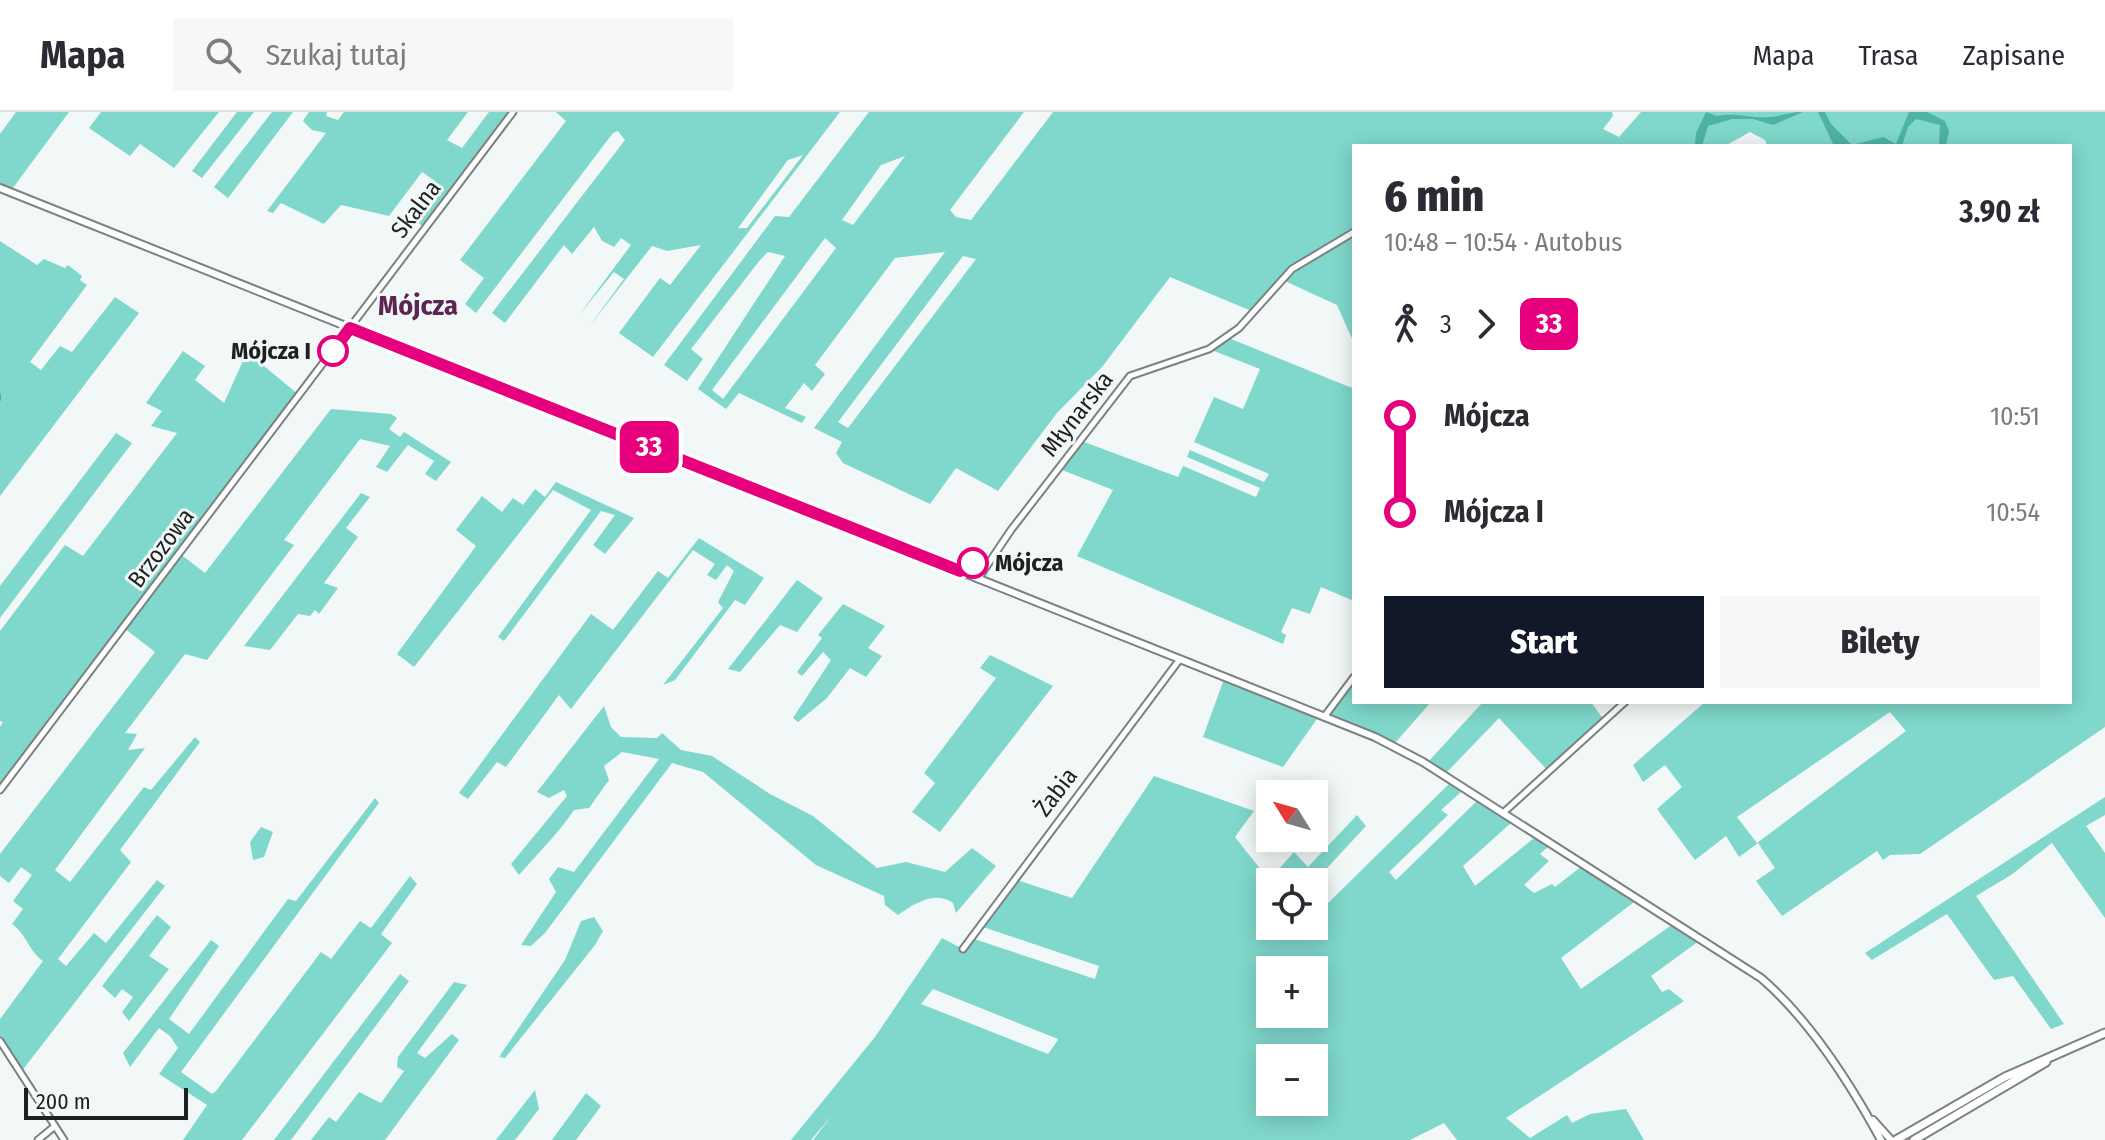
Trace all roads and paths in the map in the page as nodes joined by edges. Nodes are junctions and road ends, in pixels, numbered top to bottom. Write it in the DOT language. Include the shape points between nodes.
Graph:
graph roads {
  1 [pos="513,112"];
  2 [pos="0,188"];
  3 [pos="1352,233"];
  4 [pos="350,328"];
  5 [pos="978,579"];
  6 [pos="1181,658"];
  7 [pos="1352,680"];
  8 [pos="1623,704"];
  9 [pos="1324,717"];
  10 [pos="0,790"];
  11 [pos="1503,813"];
  12 [pos="963,949"];
  13 [pos="2105,1033"];
  14 [pos="0,1041"];
  15 [pos="2080,1044"];
  16 [pos="1866,1112"];
  17 [pos="55,1126"];
  18 [pos="38,1140"];
  19 [pos="64,1140"];
  20 [pos="1881,1140"];
  21 [pos="1894,1140"];
  22 [pos="1914,1140"];
  1 -- 4 [label="street, Skalna"];
  2 -- 4 [label="street"];
  3 -- 5 [label="street, Młynarska" via="1292,269 1239,328 1209,349 1130,376"];
  4 -- 5 [label="street"];
  4 -- 10 [label="street, Brzozowa"];
  5 -- 6 [label="street"];
  6 -- 9 [label="street"];
  6 -- 12 [label="street, Żabia"];
  7 -- 9 [label="street"];
  8 -- 11 [label="street"];
  9 -- 11 [label="street" via="1405,751"];
  11 -- 16 [label="street" via="1761,978 1794,1010"];
  13 -- 15 [label="main road"];
  14 -- 17 [label="street"];
  15 -- 21 [label="main road" via="2005,1077"];
  15 -- 22 [label="main road"];
  16 -- 20 [label="street"];
  16 -- 21 [label="street"];
  17 -- 18 [label="street"];
  17 -- 19 [label="street"];
}
